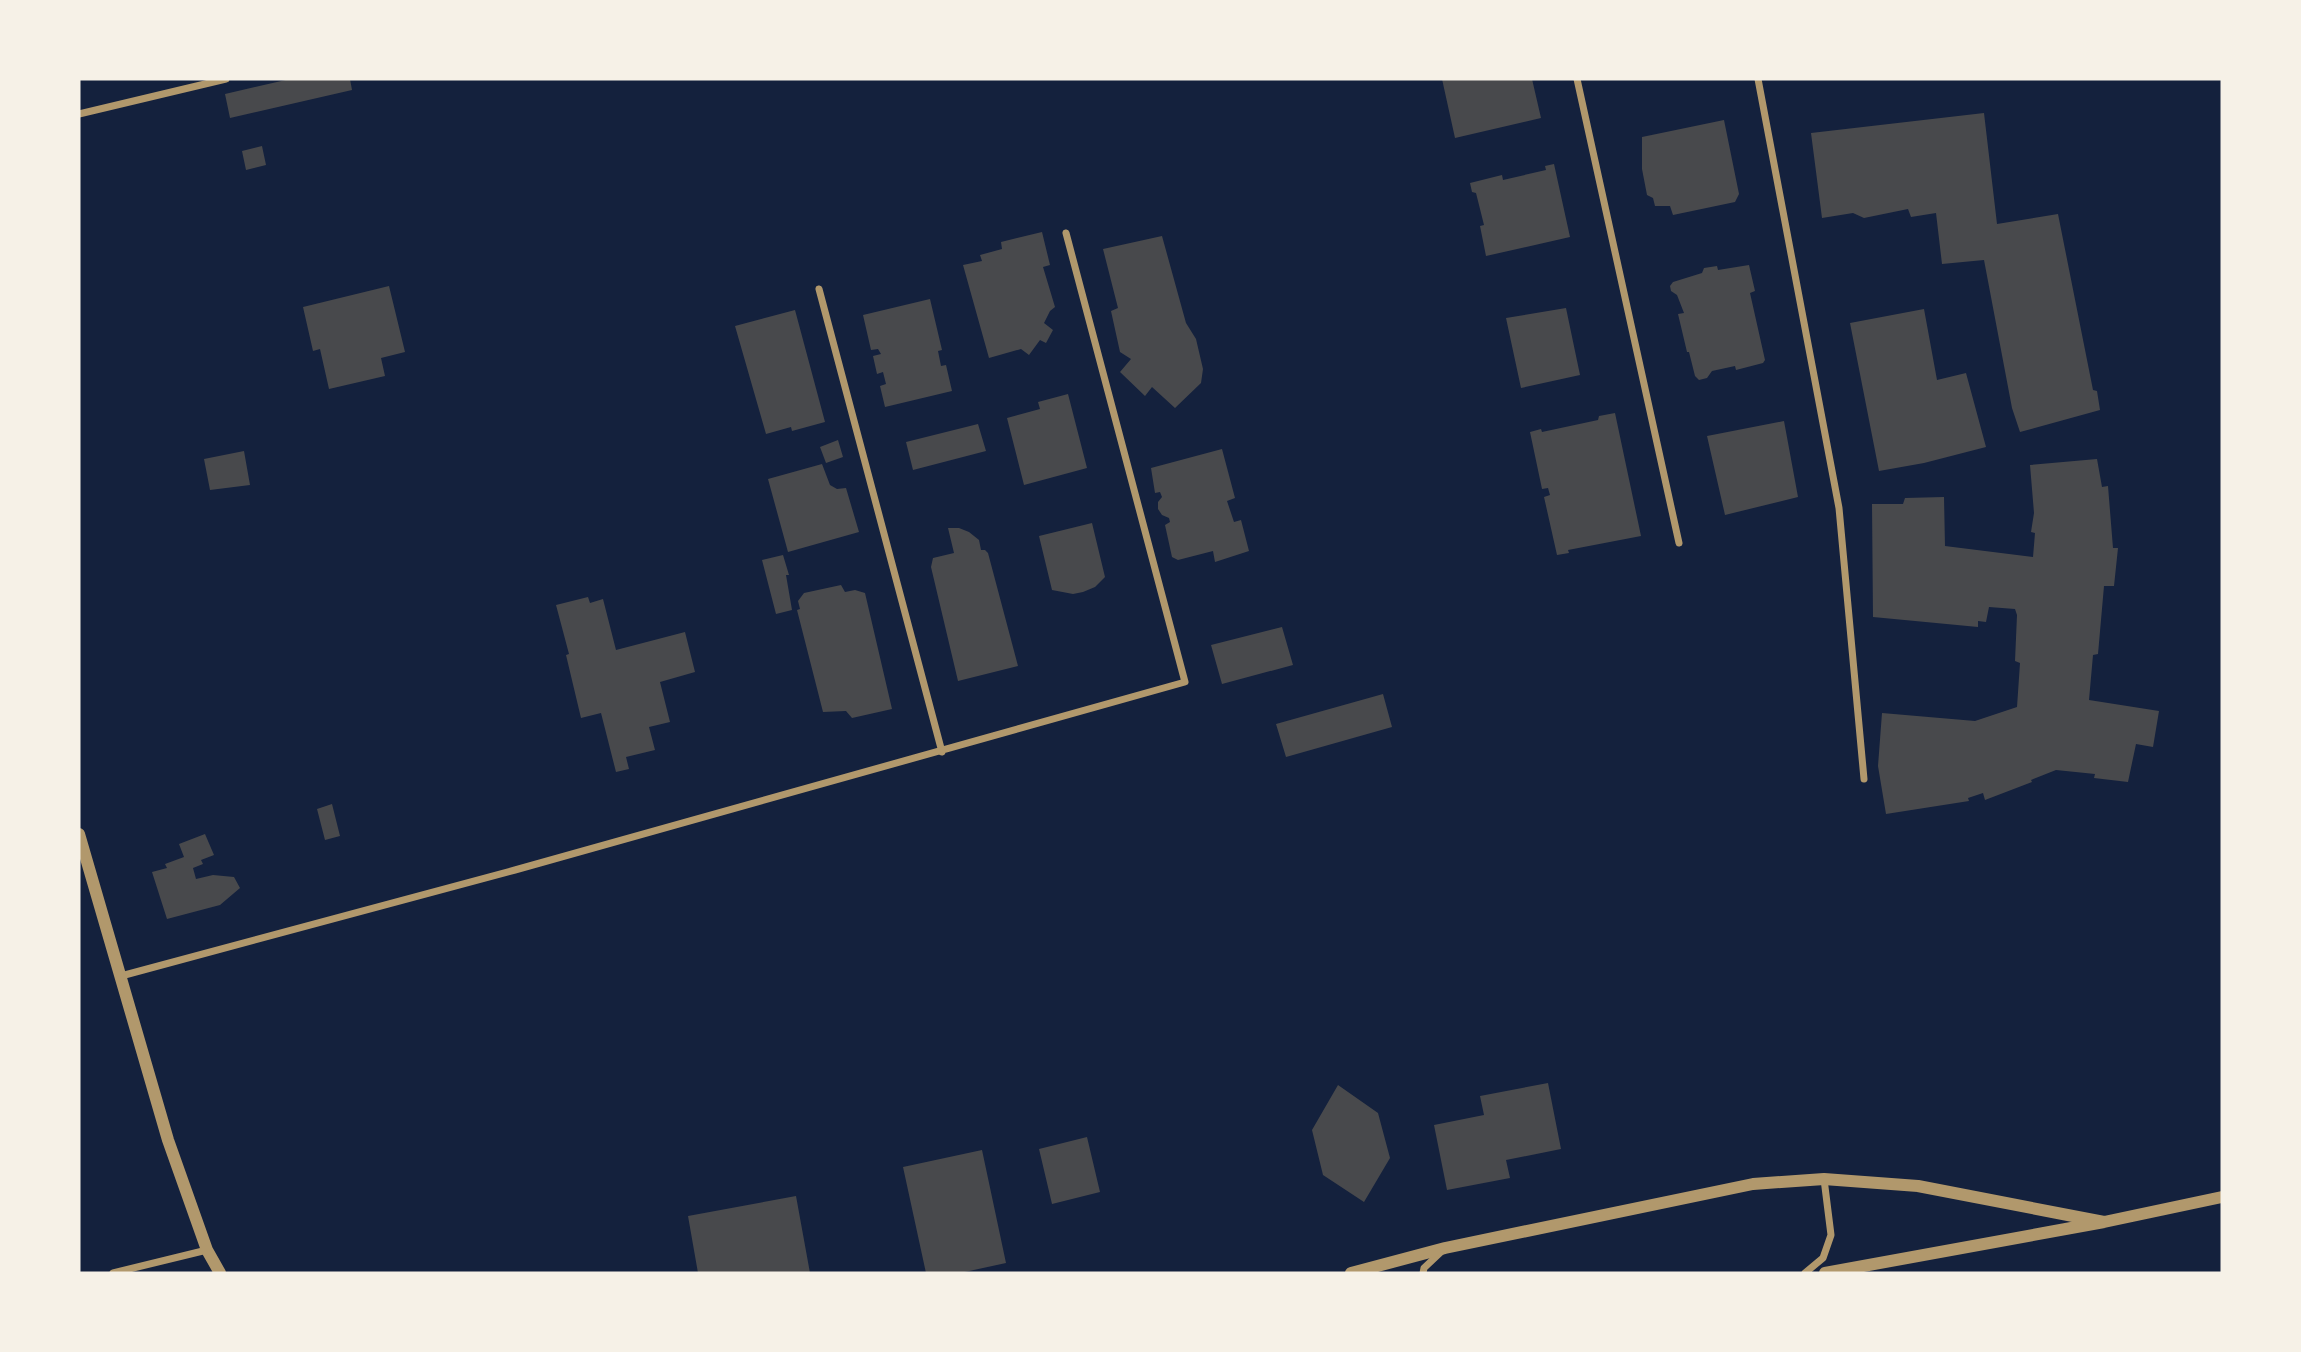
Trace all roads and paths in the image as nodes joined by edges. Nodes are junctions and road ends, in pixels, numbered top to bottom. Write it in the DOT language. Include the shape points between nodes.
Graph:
graph roads {
  1 [pos="226,79"];
  2 [pos="1577,79"];
  3 [pos="1758,79"];
  4 [pos="79,114"];
  5 [pos="1066,233"];
  6 [pos="819,289"];
  7 [pos="1679,543"];
  8 [pos="942,752"];
  9 [pos="1864,779"];
  10 [pos="79,834"];
  11 [pos="121,976"];
  12 [pos="1824,1179"];
  13 [pos="2222,1197"];
  14 [pos="2104,1222"];
  15 [pos="1445,1248"];
  16 [pos="208,1250"];
  17 [pos="113,1273"];
  18 [pos="220,1273"];
  19 [pos="1350,1273"];
  20 [pos="1423,1273"];
  21 [pos="1805,1273"];
  22 [pos="1825,1273"];
  1 -- 4 [label="street"];
  2 -- 7 [label="street"];
  3 -- 9 [label="street" via="1839,508"];
  5 -- 8 [label="street" via="1185,682"];
  6 -- 8 [label="street"];
  8 -- 11 [label="street"];
  10 -- 11 [label="street"];
  11 -- 16 [label="street" via="168,1140"];
  12 -- 14 [label="street" via="1917,1186"];
  12 -- 15 [label="street" via="1753,1184"];
  12 -- 21 [label="street" via="1831,1235 1823,1258"];
  13 -- 14 [label="street"];
  14 -- 22 [label="street"];
  15 -- 19 [label="street"];
  15 -- 20 [label="street"];
  16 -- 17 [label="street"];
  16 -- 18 [label="street"];
}
